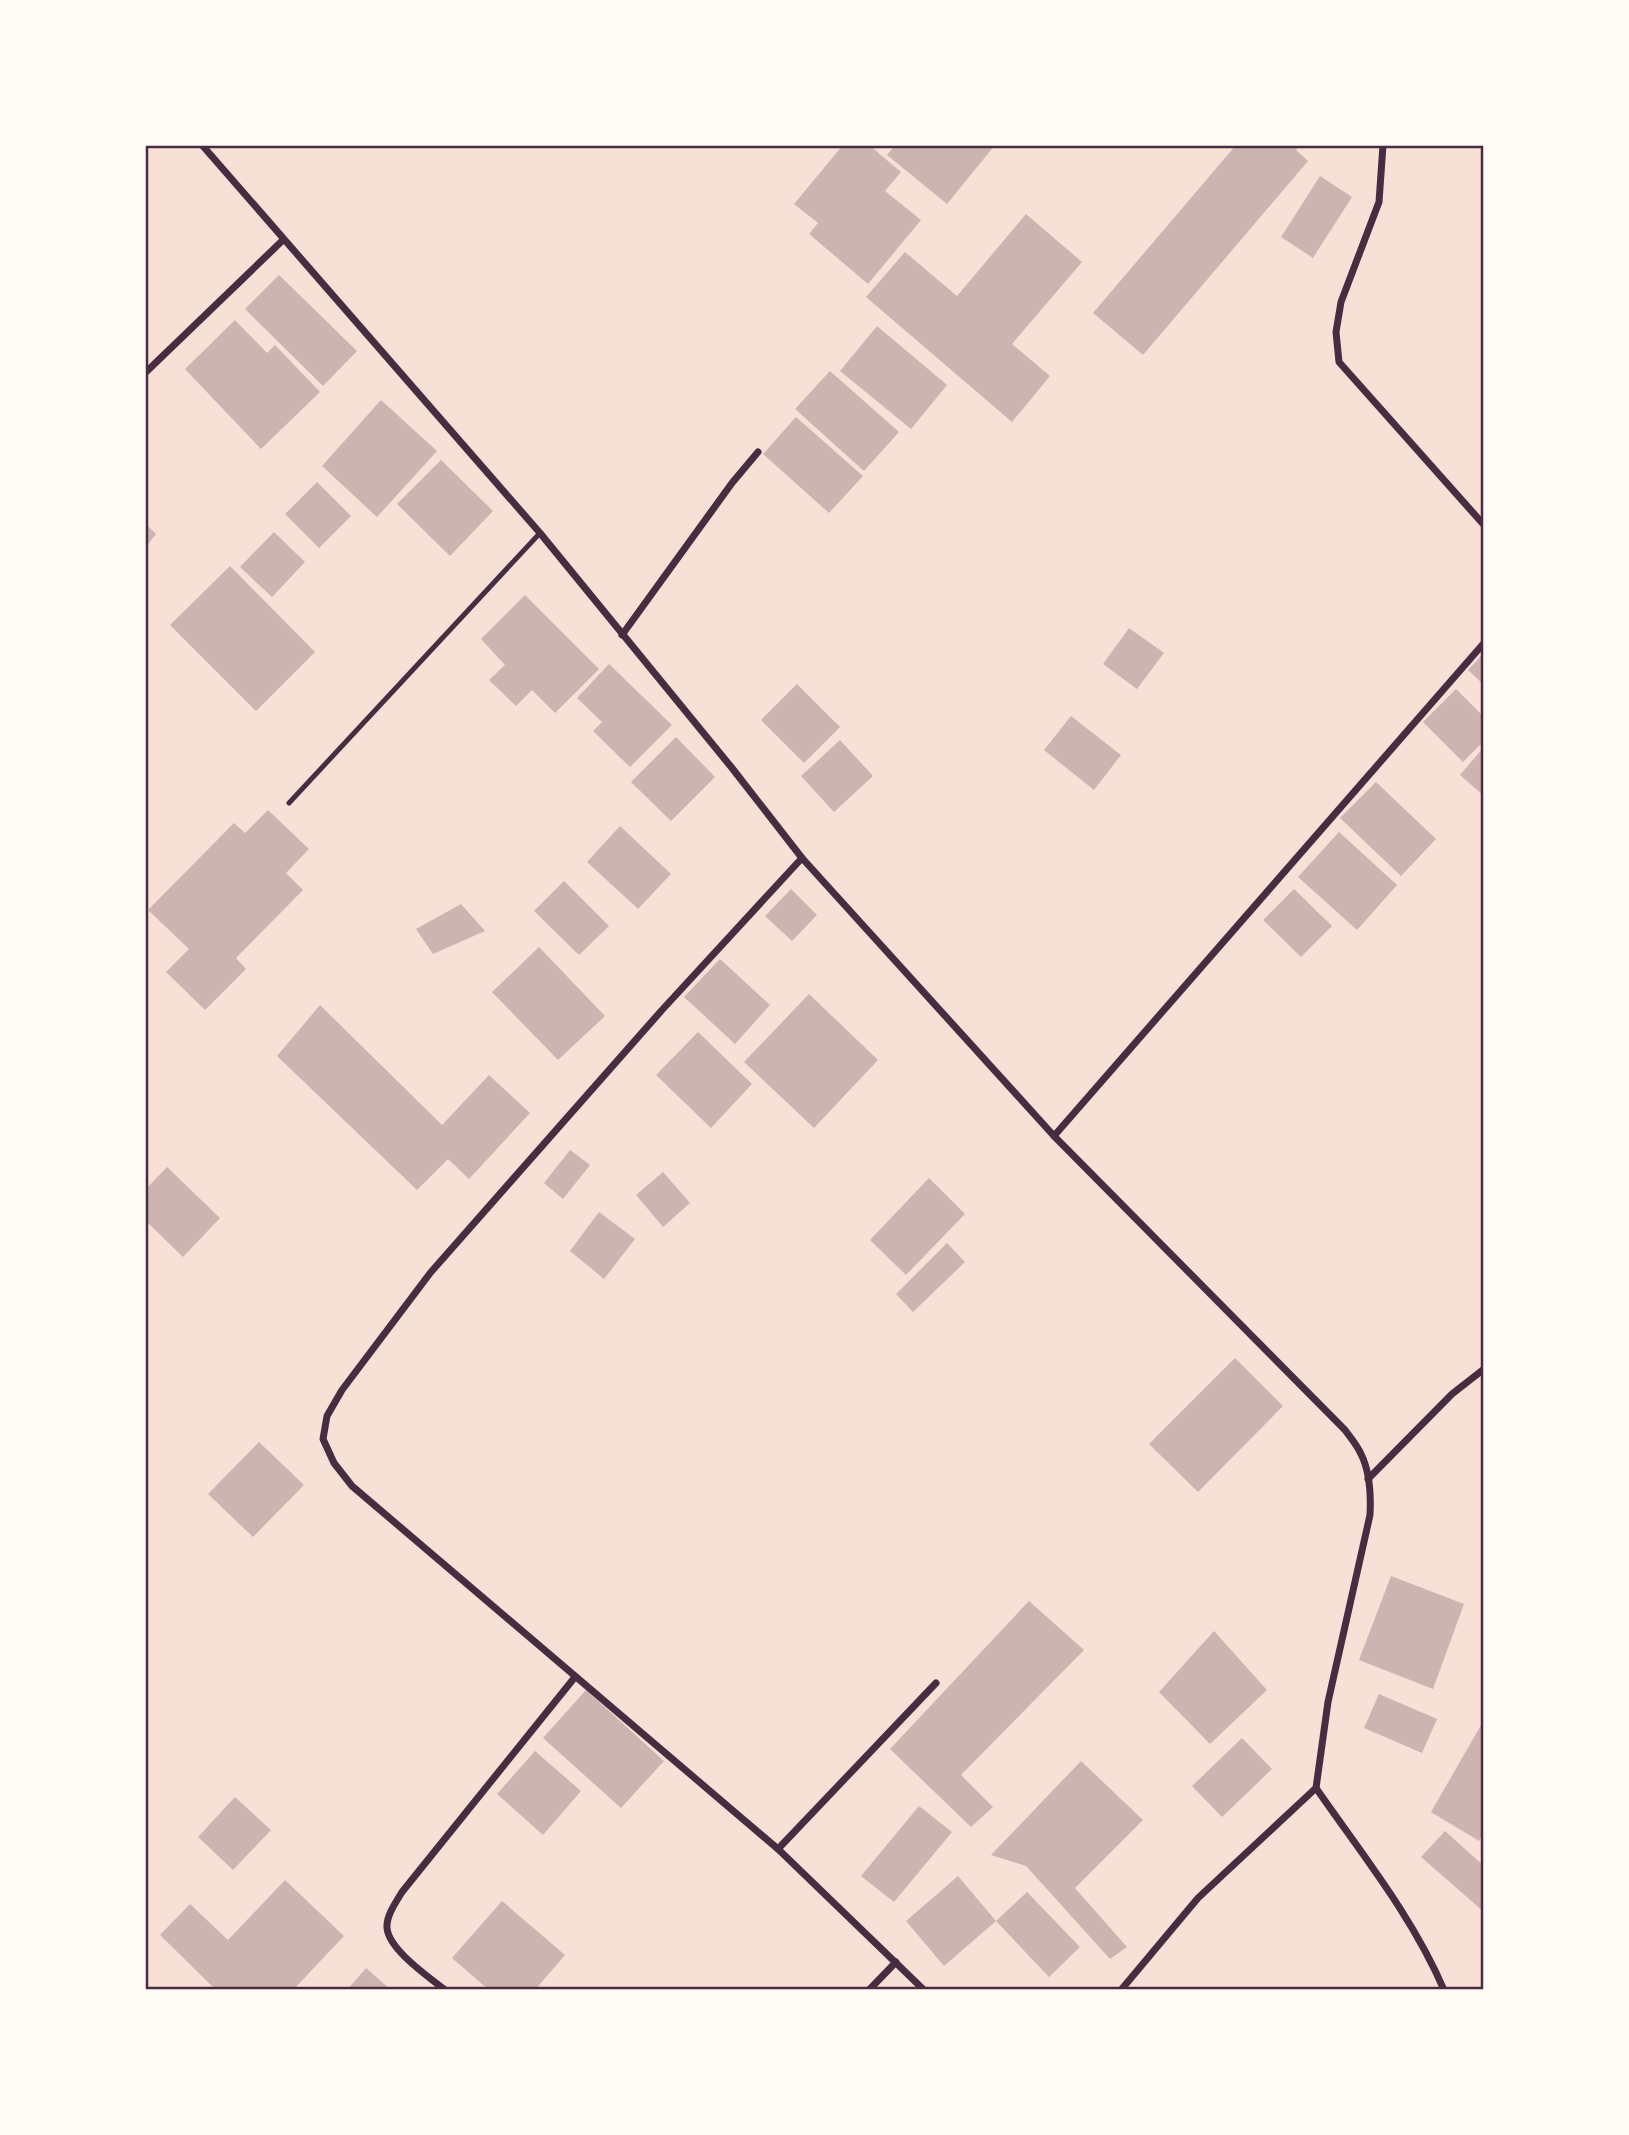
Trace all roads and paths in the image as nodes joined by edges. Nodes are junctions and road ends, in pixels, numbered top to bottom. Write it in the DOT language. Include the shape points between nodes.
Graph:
graph roads {
  1 [pos="202,145"];
  2 [pos="1383,145"];
  3 [pos="283,240"];
  4 [pos="145,373"];
  5 [pos="758,452"];
  6 [pos="1484,525"];
  7 [pos="540,533"];
  8 [pos="622,635"];
  9 [pos="1484,643"];
  10 [pos="289,803"];
  11 [pos="802,858"];
  12 [pos="1054,1136"];
  13 [pos="1484,1369"];
  14 [pos="1368,1479"];
  15 [pos="575,1677"];
  16 [pos="936,1683"];
  17 [pos="1317,1788"];
  18 [pos="778,1849"];
  19 [pos="896,1962"];
  20 [pos="445,1990"];
  21 [pos="869,1990"];
  22 [pos="924,1990"];
  23 [pos="1121,1990"];
  24 [pos="1444,1990"];
  1 -- 3 [label="street"];
  2 -- 6 [label="street" via="1379,202 1341,302 1336,332 1339,362"];
  3 -- 4 [label="street"];
  3 -- 7 [label="street"];
  5 -- 8 [label="street"];
  7 -- 8 [label="street"];
  7 -- 10 [label="lane"];
  8 -- 11 [label="street"];
  9 -- 12 [label="street"];
  11 -- 12 [label="street"];
  11 -- 15 [label="street" via="431,1272 327,1416 323,1440 352,1486"];
  12 -- 14 [label="street" via="1345,1430 1361,1454"];
  13 -- 14 [label="street" via="1452,1394"];
  14 -- 17 [label="street" via="1370,1515 1328,1702"];
  15 -- 18 [label="street"];
  15 -- 20 [label="street" via="402,1892 388,1918 394,1944"];
  16 -- 18 [label="street"];
  17 -- 23 [label="street" via="1198,1898"];
  17 -- 24 [label="street" via="1415,1933"];
  18 -- 19 [label="street"];
  19 -- 21 [label="street"];
  19 -- 22 [label="street"];
}
